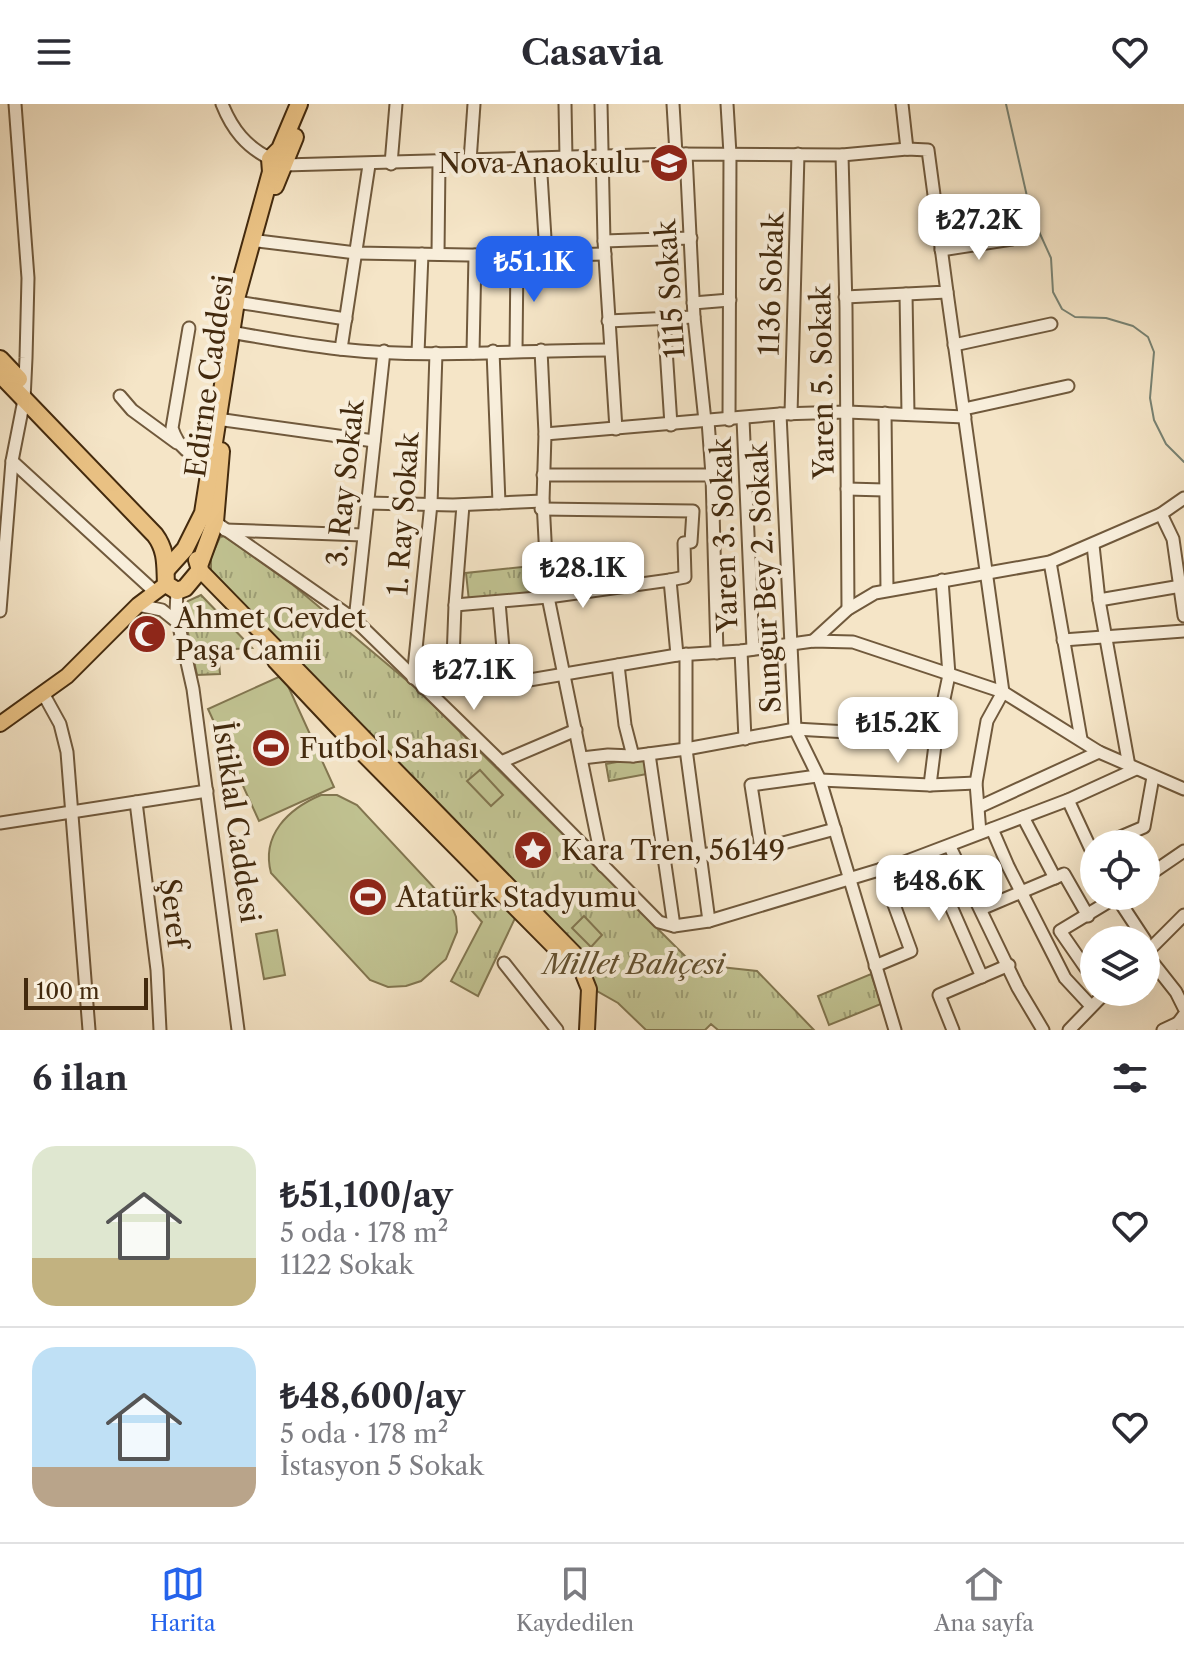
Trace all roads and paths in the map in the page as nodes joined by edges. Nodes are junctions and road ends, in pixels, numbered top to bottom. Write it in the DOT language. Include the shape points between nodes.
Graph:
graph roads {
  1 [pos="15,104"];
  2 [pos="222,104"];
  3 [pos="299,104"];
  4 [pos="308,104"];
  5 [pos="396,104"];
  6 [pos="474,104"];
  7 [pos="565,104"];
  8 [pos="601,104"];
  9 [pos="673,104"];
  10 [pos="727,104"];
  11 [pos="902,104"];
  12 [pos="907,149"];
  13 [pos="681,154"];
  14 [pos="730,154"];
  15 [pos="798,154"];
  16 [pos="842,155"];
  17 [pos="566,158"];
  18 [pos="603,158"];
  19 [pos="540,159"];
  20 [pos="470,161"];
  21 [pos="278,162"];
  22 [pos="439,162"];
  23 [pos="391,164"];
  24 [pos="369,165"];
  25 [pos="691,238"];
  26 [pos="1012,239"];
  27 [pos="258,241"];
  28 [pos="604,241"];
  29 [pos="941,250"];
  30 [pos="356,253"];
  31 [pos="422,254"];
  32 [pos="438,254"];
  33 [pos="546,254"];
  34 [pos="605,254"];
  35 [pos="475,255"];
  36 [pos="517,256"];
  37 [pos="947,292"];
  38 [pos="906,294"];
  39 [pos="845,297"];
  40 [pos="730,300"];
  41 [pos="243,303"];
  42 [pos="693,303"];
  43 [pos="694,317"];
  44 [pos="664,318"];
  45 [pos="346,319"];
  46 [pos="608,321"];
  47 [pos="1051,324"];
  48 [pos="189,328"];
  49 [pos="236,333"];
  50 [pos="954,345"];
  51 [pos="341,349"];
  52 [pos="541,350"];
  53 [pos="610,350"];
  54 [pos="384,351"];
  55 [pos="493,351"];
  56 [pos="516,351"];
  57 [pos="418,353"];
  58 [pos="436,353"];
  59 [pos="473,353"];
  60 [pos="0,359"];
  61 [pos="0,374"];
  62 [pos="1068,386"];
  63 [pos="24,392"];
  64 [pos="120,396"];
  65 [pos="847,412"];
  66 [pos="885,413"];
  67 [pos="964,413"];
  68 [pos="785,414"];
  69 [pos="908,414"];
  70 [pos="743,419"];
  71 [pos="224,420"];
  72 [pos="729,420"];
  73 [pos="706,421"];
  74 [pos="671,425"];
  75 [pos="616,429"];
  76 [pos="545,434"];
  77 [pos="374,441"];
  78 [pos="177,443"];
  79 [pos="12,461"];
  80 [pos="209,462"];
  81 [pos="543,475"];
  82 [pos="712,475"];
  83 [pos="847,489"];
  84 [pos="885,490"];
  85 [pos="5,492"];
  86 [pos="1184,498"];
  87 [pos="367,503"];
  88 [pos="499,503"];
  89 [pos="431,504"];
  90 [pos="463,505"];
  91 [pos="542,507"];
  92 [pos="1161,514"];
  93 [pos="220,526"];
  94 [pos="363,535"];
  95 [pos="183,545"];
  96 [pos="1093,545"];
  97 [pos="1050,562"];
  98 [pos="988,573"];
  99 [pos="177,580"];
  100 [pos="670,580"];
  101 [pos="942,580"];
  102 [pos="1181,586"];
  103 [pos="887,590"];
  104 [pos="548,597"];
  105 [pos="1099,600"];
  106 [pos="499,602"];
  107 [pos="138,605"];
  108 [pos="455,605"];
  109 [pos="848,609"];
  110 [pos="0,611"];
  111 [pos="1184,616"];
  112 [pos="355,620"];
  113 [pos="178,623"];
  114 [pos="1184,631"];
  115 [pos="1106,638"];
  116 [pos="1063,640"];
  117 [pos="813,641"];
  118 [pos="791,643"];
  119 [pos="747,650"];
  120 [pos="717,653"];
  121 [pos="681,655"];
  122 [pos="618,665"];
  123 [pos="565,674"];
  124 [pos="949,675"];
  125 [pos="413,678"];
  126 [pos="506,684"];
  127 [pos="452,687"];
  128 [pos="423,688"];
  129 [pos="1003,692"];
  130 [pos="44,695"];
  131 [pos="0,724"];
  132 [pos="795,729"];
  133 [pos="576,730"];
  134 [pos="936,737"];
  135 [pos="745,739"];
  136 [pos="1081,739"];
  137 [pos="686,749"];
  138 [pos="1099,752"];
  139 [pos="649,754"];
  140 [pos="633,756"];
  141 [pos="582,758"];
  142 [pos="501,762"];
  143 [pos="1132,767"];
  144 [pos="1153,777"];
  145 [pos="818,778"];
  146 [pos="976,783"];
  147 [pos="930,785"];
  148 [pos="1184,789"];
  149 [pos="207,791"];
  150 [pos="1068,800"];
  151 [pos="136,802"];
  152 [pos="979,807"];
  153 [pos="72,812"];
  154 [pos="1023,817"];
  155 [pos="0,823"];
  156 [pos="835,829"];
  157 [pos="1083,830"];
  158 [pos="1137,830"];
  159 [pos="986,831"];
  160 [pos="950,847"];
  161 [pos="761,849"];
  162 [pos="1184,851"];
  163 [pos="928,854"];
  164 [pos="698,855"];
  165 [pos="603,866"];
  166 [pos="1160,867"];
  167 [pos="881,869"];
  168 [pos="1055,878"];
  169 [pos="851,879"];
  170 [pos="1022,893"];
  171 [pos="981,909"];
  172 [pos="1097,910"];
  173 [pos="1184,915"];
  174 [pos="1088,916"];
  175 [pos="709,921"];
  176 [pos="674,926"];
  177 [pos="1160,936"];
  178 [pos="1080,960"];
  179 [pos="504,963"];
  180 [pos="1009,965"];
  181 [pos="875,966"];
  182 [pos="1160,967"];
  183 [pos="982,977"];
  184 [pos="1080,994"];
  185 [pos="1091,1006"];
  186 [pos="1184,1008"];
  187 [pos="1182,1022"];
  188 [pos="550,1027"];
  189 [pos="89,1030"];
  190 [pos="160,1030"];
  191 [pos="238,1030"];
  192 [pos="581,1030"];
  193 [pos="587,1030"];
  194 [pos="895,1030"];
  195 [pos="953,1030"];
  196 [pos="1043,1030"];
  197 [pos="1069,1030"];
  198 [pos="1163,1030"];
  1 -- 63 [label="street" via="28,278"];
  2 -- 21 [label="street" via="246,143"];
  3 -- 21 [label="highway, Edirne Caddesi"];
  4 -- 21 [label="highway, Edirne Caddesi"];
  5 -- 23 [label="street"];
  6 -- 20 [label="street"];
  7 -- 17 [label="street"];
  8 -- 18 [label="street"];
  9 -- 13 [label="street, 1115 Sokak"];
  10 -- 14 [label="street"];
  11 -- 12 [label="street"];
  12 -- 16 [label="street"];
  12 -- 29 [label="street" via="928,150"];
  13 -- 14 [label="street"];
  13 -- 18 [label="street"];
  13 -- 25 [label="street, 1115 Sokak"];
  14 -- 15 [label="street"];
  14 -- 40 [label="street"];
  15 -- 16 [label="street"];
  15 -- 68 [label="street, 1136 Sokak"];
  16 -- 39 [label="street, Yaren 5. Sokak"];
  17 -- 18 [label="street"];
  17 -- 19 [label="street"];
  18 -- 28 [label="street"];
  19 -- 20 [label="street"];
  19 -- 33 [label="street"];
  20 -- 22 [label="street"];
  21 -- 24 [label="street"];
  21 -- 27 [label="highway, Edirne Caddesi"];
  21 -- 80 [label="highway, Edirne Caddesi" via="237,295"];
  22 -- 23 [label="street"];
  22 -- 32 [label="street"];
  23 -- 24 [label="street"];
  24 -- 30 [label="street"];
  25 -- 28 [label="street"];
  25 -- 42 [label="street, 1115 Sokak"];
  26 -- 29 [label="street"];
  27 -- 30 [label="street"];
  27 -- 41 [label="highway, Edirne Caddesi"];
  28 -- 34 [label="street"];
  29 -- 37 [label="street"];
  30 -- 31 [label="street"];
  30 -- 45 [label="street"];
  31 -- 32 [label="street"];
  31 -- 57 [label="street"];
  32 -- 35 [label="street"];
  33 -- 34 [label="street"];
  33 -- 36 [label="street"];
  34 -- 46 [label="street"];
  35 -- 36 [label="street"];
  35 -- 59 [label="street"];
  36 -- 56 [label="street"];
  37 -- 38 [label="street"];
  37 -- 50 [label="street"];
  38 -- 39 [label="street"];
  38 -- 69 [label="street"];
  39 -- 65 [label="street, Yaren 5. Sokak"];
  40 -- 42 [label="street"];
  40 -- 72 [label="street"];
  41 -- 45 [label="street"];
  41 -- 49 [label="highway, Edirne Caddesi"];
  42 -- 43 [label="street, 1115 Sokak"];
  43 -- 44 [label="street"];
  43 -- 73 [label="street, 1115 Sokak"];
  44 -- 46 [label="street"];
  44 -- 74 [label="street"];
  45 -- 51 [label="street"];
  46 -- 53 [label="street"];
  47 -- 50 [label="street"];
  48 -- 78 [label="street" via="172,428"];
  49 -- 51 [label="street"];
  49 -- 71 [label="highway, Edirne Caddesi"];
  50 -- 67 [label="street"];
  51 -- 54 [label="street"];
  52 -- 53 [label="street"];
  52 -- 56 [label="street"];
  52 -- 76 [label="street"];
  53 -- 75 [label="street"];
  54 -- 57 [label="street"];
  54 -- 77 [label="street, 3. Ray Sokak"];
  55 -- 56 [label="street"];
  55 -- 59 [label="street"];
  55 -- 88 [label="street"];
  57 -- 58 [label="street"];
  58 -- 59 [label="street"];
  58 -- 89 [label="street, 1. Ray Sokak"];
  60 -- 63 [label="highway"];
  61 -- 63 [label="highway"];
  62 -- 67 [label="street"];
  63 -- 79 [label="street"];
  63 -- 95 [label="highway"];
  63 -- 99 [label="highway" via="155,535"];
  64 -- 78 [label="street"];
  65 -- 66 [label="street"];
  65 -- 68 [label="street"];
  65 -- 83 [label="street, Yaren 5. Sokak"];
  66 -- 69 [label="street"];
  66 -- 84 [label="street"];
  67 -- 69 [label="street"];
  67 -- 98 [label="street"];
  68 -- 70 [label="street"];
  68 -- 118 [label="street, Sungur Bey 2. Sokak"];
  70 -- 72 [label="street"];
  70 -- 119 [label="street, Yaren 3. Sokak"];
  71 -- 77 [label="street"];
  71 -- 93 [label="highway, Edirne Caddesi"];
  72 -- 73 [label="street"];
  73 -- 74 [label="street"];
  73 -- 82 [label="street, 1115 Sokak"];
  74 -- 75 [label="street"];
  75 -- 76 [label="street"];
  76 -- 81 [label="street"];
  77 -- 87 [label="street, 3. Ray Sokak"];
  78 -- 80 [label="street"];
  79 -- 85 [label="street"];
  79 -- 99 [label="street"];
  80 -- 95 [label="highway, Edirne Caddesi" via="203,513"];
  81 -- 82 [label="street"];
  81 -- 91 [label="street"];
  82 -- 120 [label="street, 1115 Sokak"];
  83 -- 84 [label="street"];
  83 -- 109 [label="street, Yaren 5. Sokak"];
  84 -- 103 [label="street"];
  85 -- 110 [label="street"];
  86 -- 92 [label="street"];
  87 -- 89 [label="street"];
  87 -- 94 [label="street, 3. Ray Sokak"];
  88 -- 90 [label="street"];
  88 -- 91 [label="street"];
  89 -- 90 [label="street"];
  89 -- 125 [label="street, 1. Ray Sokak"];
  90 -- 108 [label="street"];
  91 -- 100 [label="street" via="693,511 691,542 684,543 685,577"];
  91 -- 104 [label="street"];
  92 -- 96 [label="street"];
  92 -- 102 [label="street" via="1173,539"];
  93 -- 94 [label="street"];
  93 -- 99 [label="highway, Edirne Caddesi"];
  93 -- 112 [label="street"];
  94 -- 112 [label="street, 3. Ray Sokak"];
  95 -- 99 [label="highway"];
  95 -- 99 [label="highway" via="196,557"];
  96 -- 97 [label="street"];
  96 -- 105 [label="street"];
  97 -- 98 [label="street"];
  97 -- 116 [label="street"];
  98 -- 101 [label="street"];
  98 -- 129 [label="street"];
  99 -- 107 [label="main road"];
  99 -- 113 [label="street"];
  99 -- 113 [label="street"];
  99 -- 192 [label="main road" via="213,594 568,961 581,988"];
  99 -- 193 [label="main road" via="575,954 589,989"];
  100 -- 104 [label="street"];
  100 -- 121 [label="street"];
  101 -- 103 [label="street"];
  101 -- 124 [label="street"];
  102 -- 105 [label="street"];
  102 -- 111 [label="street"];
  103 -- 109 [label="street"];
  104 -- 106 [label="street"];
  104 -- 123 [label="street"];
  105 -- 115 [label="street"];
  106 -- 108 [label="street"];
  106 -- 126 [label="street"];
  107 -- 113 [label="street" via="162,610"];
  107 -- 130 [label="main road"];
  108 -- 127 [label="street"];
  109 -- 117 [label="street"];
  112 -- 125 [label="street"];
  113 -- 149 [label="street, İstiklal Caddesi"];
  114 -- 115 [label="street"];
  115 -- 116 [label="street"];
  115 -- 143 [label="street"];
  116 -- 136 [label="street"];
  117 -- 118 [label="street"];
  117 -- 124 [label="street" via="853,642"];
  118 -- 119 [label="street"];
  118 -- 132 [label="street, Sungur Bey 2. Sokak"];
  119 -- 120 [label="street"];
  119 -- 135 [label="street, Yaren 3. Sokak"];
  120 -- 121 [label="street"];
  121 -- 122 [label="street"];
  121 -- 137 [label="street"];
  122 -- 123 [label="street"];
  122 -- 140 [label="street"];
  123 -- 126 [label="street"];
  123 -- 133 [label="street"];
  124 -- 129 [label="street"];
  124 -- 134 [label="street"];
  125 -- 128 [label="street"];
  126 -- 127 [label="street"];
  127 -- 128 [label="street"];
  128 -- 142 [label="street"];
  129 -- 136 [label="street"];
  129 -- 146 [label="street" via="987,721"];
  130 -- 131 [label="main road"];
  130 -- 153 [label="street" via="64,737"];
  132 -- 134 [label="street"];
  132 -- 135 [label="street"];
  132 -- 145 [label="street, Sungur Bey 2. Sokak"];
  133 -- 141 [label="street"];
  133 -- 142 [label="street"];
  134 -- 147 [label="street"];
  135 -- 137 [label="street"];
  136 -- 138 [label="street"];
  137 -- 139 [label="street"];
  137 -- 164 [label="street"];
  138 -- 143 [label="street"];
  138 -- 152 [label="street"];
  139 -- 140 [label="street"];
  139 -- 176 [label="street"];
  140 -- 141 [label="street"];
  141 -- 165 [label="street"];
  142 -- 165 [label="street"];
  143 -- 144 [label="street"];
  143 -- 150 [label="street"];
  144 -- 148 [label="street"];
  144 -- 158 [label="street" via="1144,827"];
  145 -- 147 [label="street"];
  145 -- 156 [label="street, Sungur Bey 2. Sokak"];
  145 -- 161 [label="street" via="751,785"];
  146 -- 147 [label="street"];
  146 -- 152 [label="street"];
  149 -- 151 [label="street"];
  149 -- 191 [label="street, İstiklal Caddesi"];
  150 -- 154 [label="street"];
  150 -- 157 [label="street"];
  151 -- 153 [label="street"];
  151 -- 190 [label="street, Şeref"];
  152 -- 159 [label="street"];
  153 -- 155 [label="street"];
  153 -- 189 [label="street"];
  154 -- 159 [label="street"];
  154 -- 168 [label="street"];
  156 -- 161 [label="street"];
  156 -- 169 [label="street, Sungur Bey 2. Sokak"];
  159 -- 160 [label="street"];
  159 -- 170 [label="street"];
  160 -- 163 [label="street"];
  160 -- 171 [label="street"];
  161 -- 164 [label="street"];
  162 -- 166 [label="street"];
  163 -- 167 [label="street"];
  163 -- 183 [label="street"];
  164 -- 175 [label="street"];
  165 -- 176 [label="street" via="659,922"];
  167 -- 169 [label="street"];
  167 -- 181 [label="street" via="911,951"];
  168 -- 170 [label="street"];
  168 -- 174 [label="street" via="1064,874"];
  169 -- 175 [label="street"];
  169 -- 181 [label="street, Sungur Bey 2. Sokak"];
  170 -- 171 [label="street"];
  170 -- 184 [label="street" via="1065,978"];
  171 -- 180 [label="street"];
  172 -- 174 [label="street"];
  173 -- 177 [label="street"];
  174 -- 178 [label="street" via="1060,931"];
  175 -- 176 [label="street"];
  179 -- 188 [label="street"];
  180 -- 183 [label="street"];
  180 -- 196 [label="street"];
  181 -- 194 [label="street, Sungur Bey 2. Sokak"];
  182 -- 186 [label="street"];
  183 -- 195 [label="street" via="939,995"];
  185 -- 197 [label="street"];
  187 -- 198 [label="street"];
}
